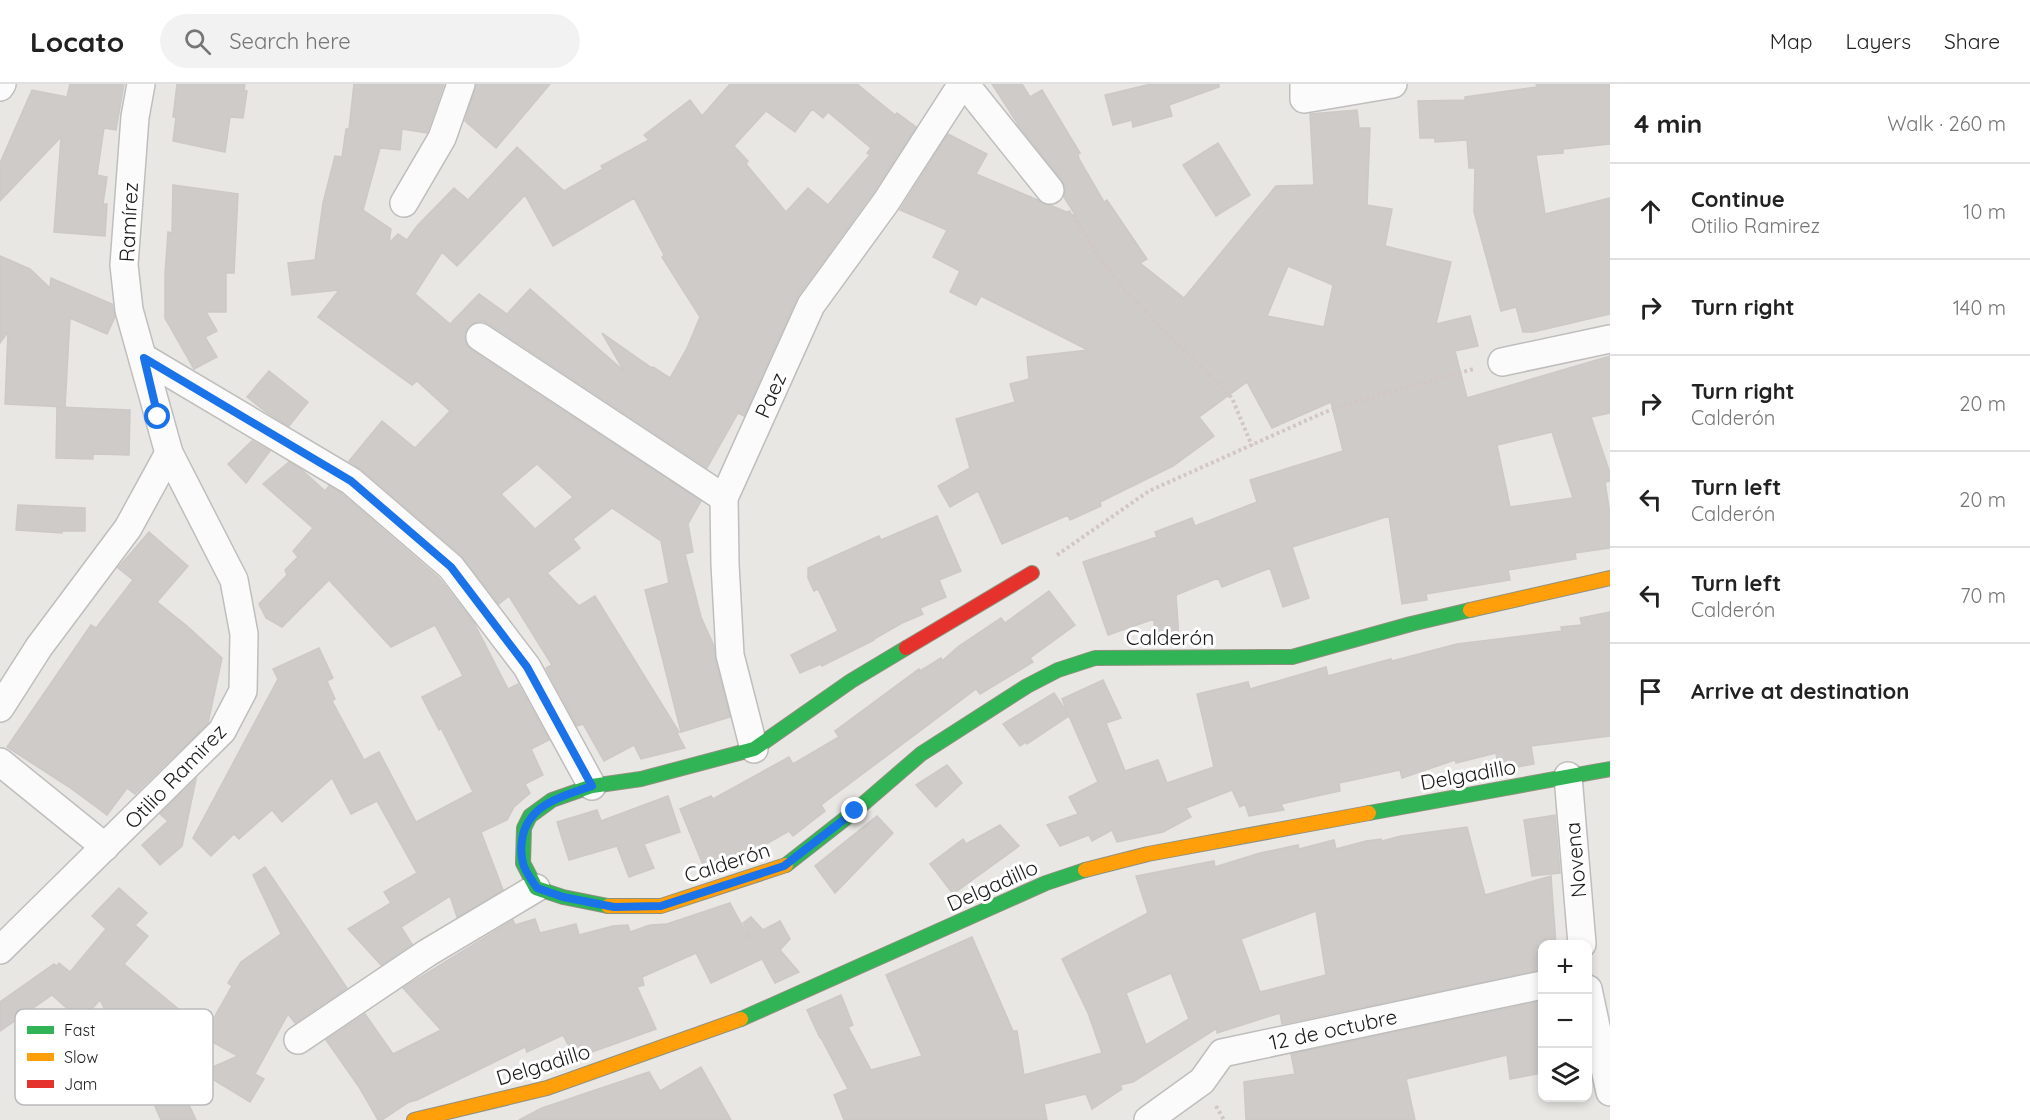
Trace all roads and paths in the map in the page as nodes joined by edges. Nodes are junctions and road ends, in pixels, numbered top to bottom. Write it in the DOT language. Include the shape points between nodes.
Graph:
graph roads {
  1 [pos="141,84"];
  2 [pos="461,84"];
  3 [pos="964,84"];
  4 [pos="1393,84"];
  5 [pos="1304,91"];
  6 [pos="1050,190"];
  7 [pos="404,203"];
  8 [pos="480,338"];
  9 [pos="1610,339"];
  10 [pos="144,358"];
  11 [pos="1502,362"];
  12 [pos="1252,446"];
  13 [pos="169,453"];
  14 [pos="724,498"];
  15 [pos="1032,573"];
  16 [pos="1610,578"];
  17 [pos="0,708"];
  18 [pos="754,749"];
  19 [pos="0,762"];
  20 [pos="1610,768"];
  21 [pos="1568,777"];
  22 [pos="592,786"];
  23 [pos="105,847"];
  24 [pos="537,888"];
  25 [pos="1582,940"];
  26 [pos="0,950"];
  27 [pos="1538,986"];
  28 [pos="1588,994"];
  29 [pos="298,1040"];
  30 [pos="1610,1092"];
  31 [pos="414,1120"];
  32 [pos="1148,1120"];
  1 -- 10 [label="street, Ramírez" via="124,265 129,310"];
  2 -- 7 [label="street" via="442,138"];
  3 -- 6 [label="street"];
  3 -- 14 [label="street, Paez" via="886,202 811,305"];
  4 -- 5 [label="street"];
  6 -- 12 [label="path" via="1080,225 1126,292 1232,398"];
  8 -- 14 [label="street"];
  9 -- 11 [label="street"];
  10 -- 13 [label="street, Otilio Ramirez"];
  10 -- 22 [label="street" via="351,481 451,567 527,667"];
  11 -- 12 [label="path" via="1325,412"];
  12 -- 15 [label="path" via="1149,491"];
  13 -- 17 [label="street" via="128,528 39,647"];
  13 -- 23 [label="street, Otilio Ramirez" via="234,580 244,634 243,691 222,731"];
  14 -- 18 [label="street, Paez" via="730,655"];
  15 -- 18 [label="street" via="851,681"];
  16 -- 24 [label="street, Calderón" via="1411,624 1292,657 1095,658 1027,686 921,754 784,866 661,906 614,907"];
  18 -- 22 [label="street" via="641,778"];
  19 -- 23 [label="street"];
  20 -- 21 [label="street, Delgadillo"];
  21 -- 25 [label="street, Novena"];
  21 -- 31 [label="street, Delgadillo" via="1092,867 1047,883 741,1019 547,1088"];
  22 -- 24 [label="street" via="552,800 530,816 524,828 523,863"];
  23 -- 26 [label="street, Otilio Ramirez"];
  24 -- 29 [label="street" via="427,953"];
  27 -- 32 [label="street, 12 de octubre" via="1222,1053 1202,1081"];
  28 -- 30 [label="street"];
}
